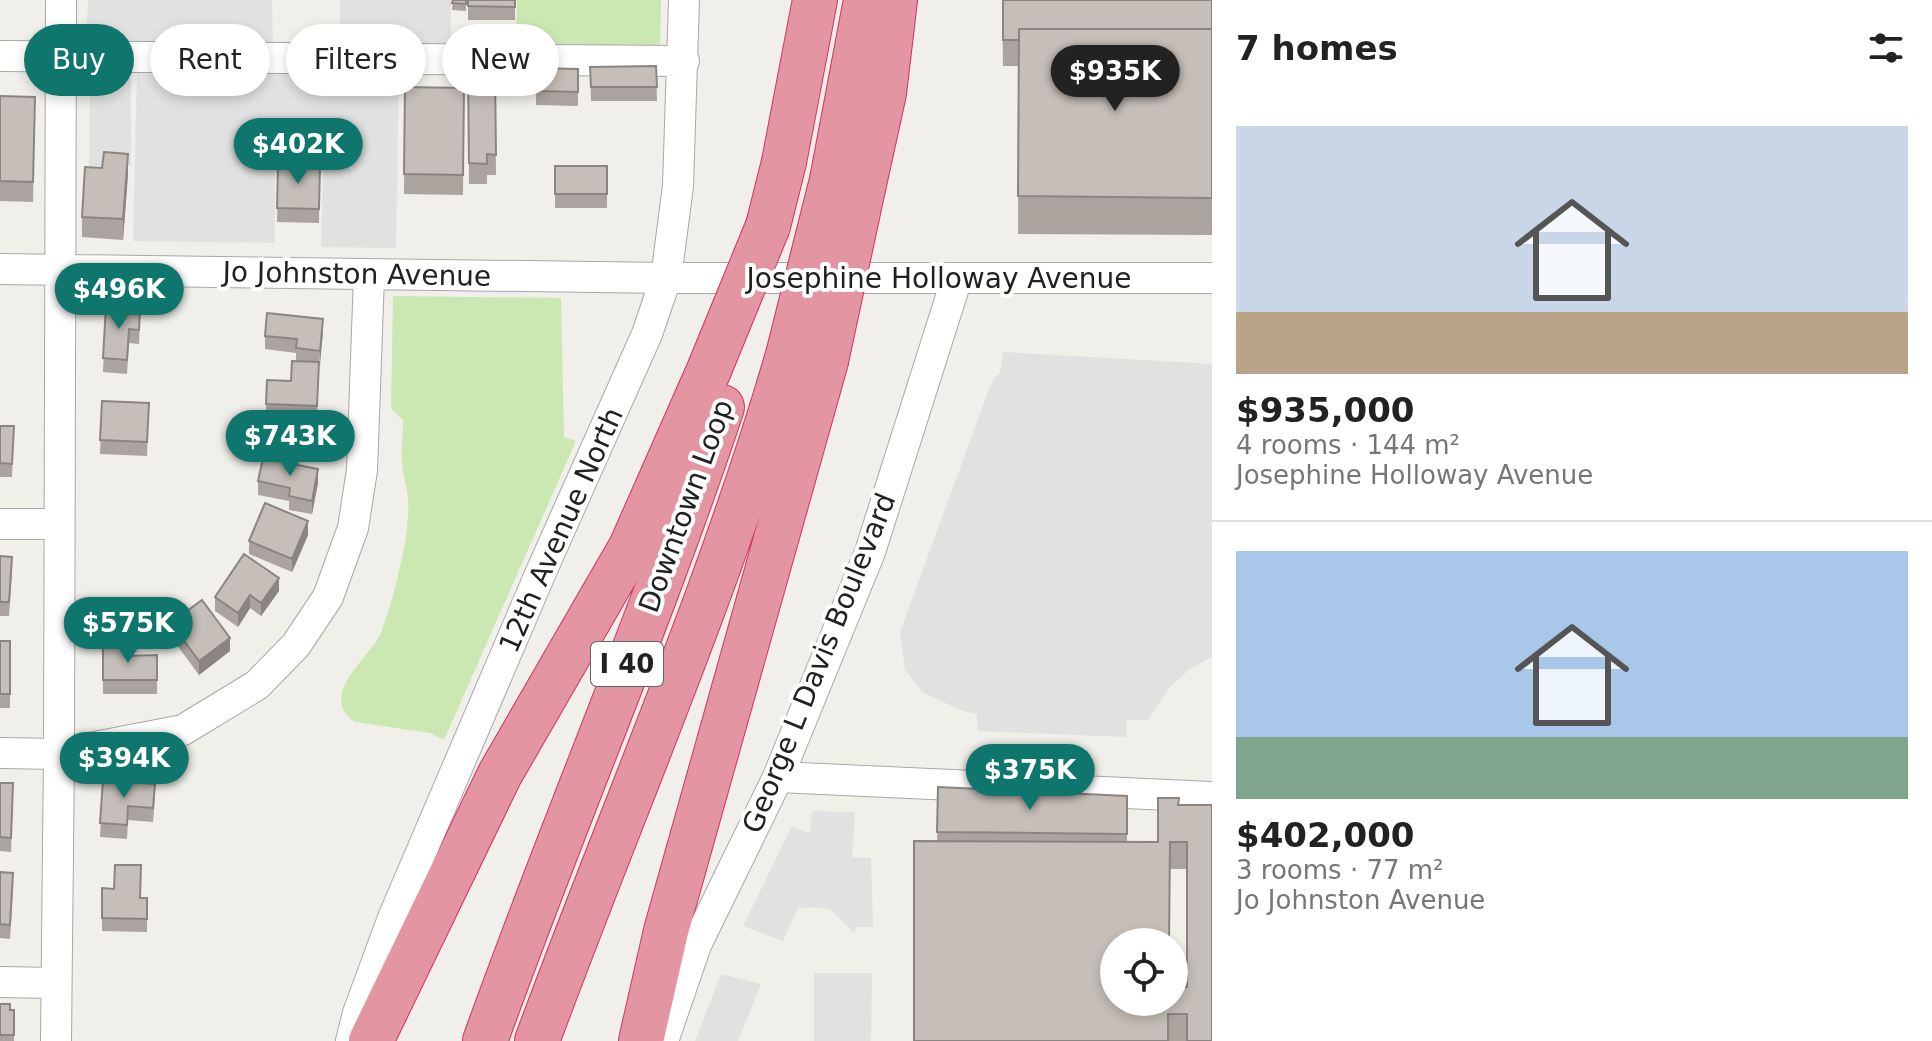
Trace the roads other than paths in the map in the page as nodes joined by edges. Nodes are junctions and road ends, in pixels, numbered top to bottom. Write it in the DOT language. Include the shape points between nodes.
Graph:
graph roads {
  1 [pos="61,0"];
  2 [pos="684,0"];
  3 [pos="815,0"];
  4 [pos="866,0"];
  5 [pos="895,0"];
  6 [pos="61,24"];
  7 [pos="0,56"];
  8 [pos="24,57"];
  9 [pos="134,58"];
  10 [pos="684,61"];
  11 [pos="60,96"];
  12 [pos="848,182"];
  13 [pos="0,269"];
  14 [pos="60,269"];
  15 [pos="369,276"];
  16 [pos="666,278"];
  17 [pos="957,278"];
  18 [pos="1212,278"];
  19 [pos="807,358"];
  20 [pos="722,368"];
  21 [pos="0,524"];
  22 [pos="58,524"];
  23 [pos="0,753"];
  24 [pos="59,754"];
  25 [pos="778,777"];
  26 [pos="1212,797"];
  27 [pos="0,982"];
  28 [pos="56,983"];
  29 [pos="56,1041"];
  30 [pos="351,1041"];
  31 [pos="371,1041"];
  32 [pos="485,1041"];
  33 [pos="537,1041"];
  34 [pos="641,1041"];
  35 [pos="663,1041"];
  1 -- 6 [label="street"];
  2 -- 10 [label="street, 12th Avenue North"];
  3 -- 20 [label="highway, bridge" via="768,226"];
  4 -- 12 [label="highway"];
  5 -- 12 [label="highway" via="884,93"];
  7 -- 8 [label="street"];
  9 -- 10 [label="street"];
  10 -- 16 [label="street, 12th Avenue North" via="678,186"];
  11 -- 14 [label="street"];
  12 -- 19 [label="highway, bridge"];
  13 -- 14 [label="street, Jo Johnston Avenue"];
  14 -- 15 [label="street, Jo Johnston Avenue"];
  14 -- 22 [label="street"];
  15 -- 16 [label="street, Jo Johnston Avenue"];
  15 -- 24 [label="street" via="358,497 346,553 313,623 257,685 183,730"];
  16 -- 17 [label="street, Josephine Holloway Avenue"];
  16 -- 30 [label="street, 12th Avenue North" via="647,334 393,918"];
  17 -- 18 [label="street, Josephine Holloway Avenue"];
  17 -- 25 [label="street, George L Davis Boulevard" via="874,543"];
  19 -- 33 [label="highway, Downtown Loop / I 40" via="765,433"];
  19 -- 34 [label="highway"];
  20 -- 31 [label="highway" via="631,547 500,774"];
  20 -- 32 [label="highway, Downtown Loop / I 40" via="684,522"];
  21 -- 22 [label="street"];
  22 -- 24 [label="street"];
  23 -- 24 [label="street"];
  24 -- 28 [label="street"];
  25 -- 26 [label="street"];
  25 -- 35 [label="street, George L Davis Boulevard" via="696,945"];
  27 -- 28 [label="street"];
  28 -- 29 [label="street"];
}
